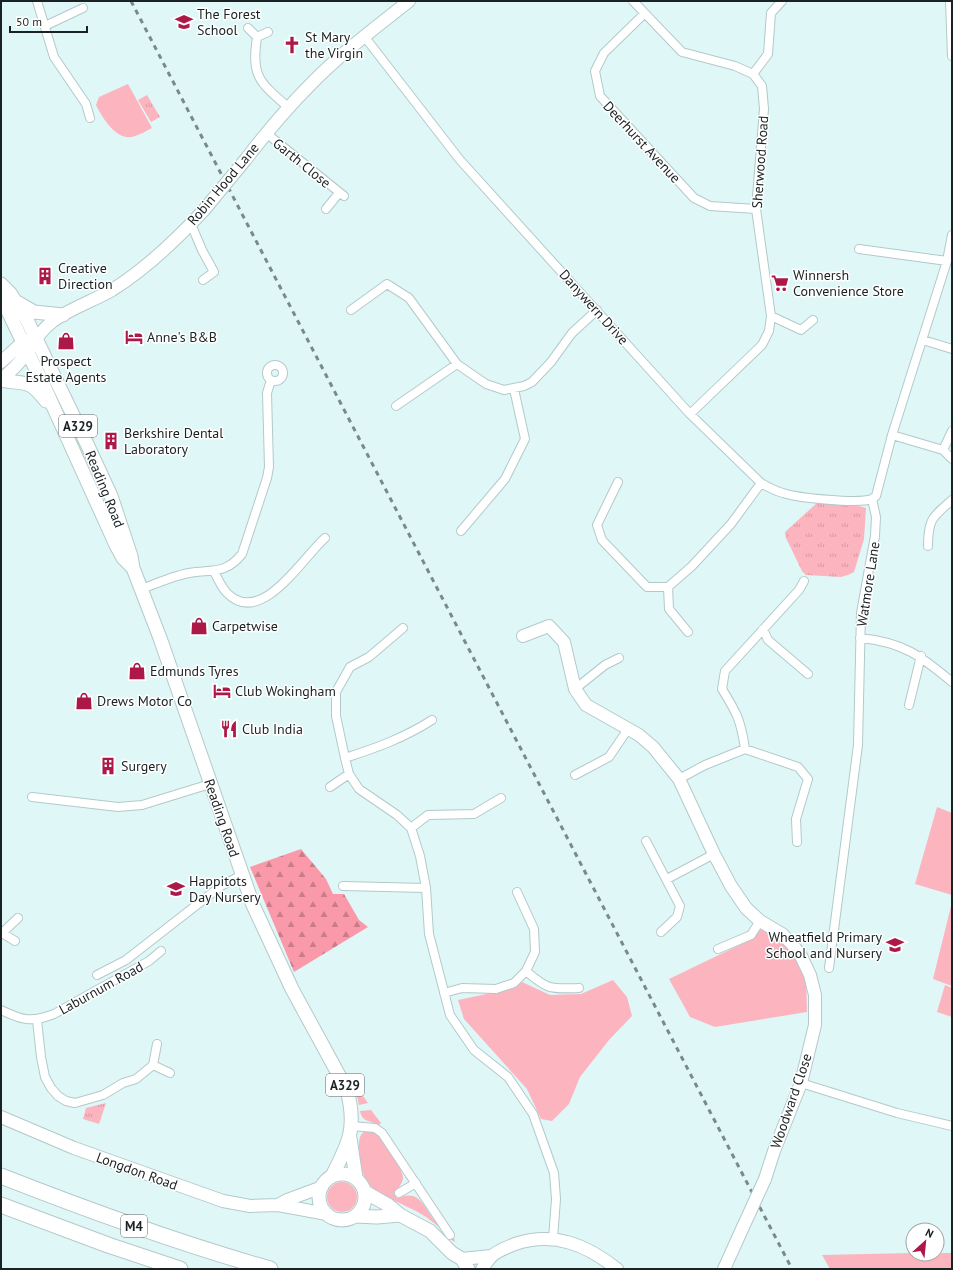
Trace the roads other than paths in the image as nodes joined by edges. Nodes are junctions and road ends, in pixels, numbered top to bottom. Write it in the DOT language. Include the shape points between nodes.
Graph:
graph roads {
  1 [pos="37,1"];
  2 [pos="408,1"];
  3 [pos="633,1"];
  4 [pos="782,1"];
  5 [pos="950,1"];
  6 [pos="83,8"];
  7 [pos="644,14"];
  8 [pos="45,26"];
  9 [pos="248,28"];
  10 [pos="268,32"];
  11 [pos="364,36"];
  12 [pos="257,37"];
  13 [pos="952,56"];
  14 [pos="753,74"];
  15 [pos="288,107"];
  16 [pos="90,118"];
  17 [pos="266,133"];
  18 [pos="326,209"];
  19 [pos="756,209"];
  20 [pos="191,224"];
  21 [pos="952,235"];
  22 [pos="859,250"];
  23 [pos="947,261"];
  24 [pos="203,280"];
  25 [pos="2,286"];
  26 [pos="17,302"];
  27 [pos="351,310"];
  28 [pos="597,310"];
  29 [pos="62,315"];
  30 [pos="771,316"];
  31 [pos="813,320"];
  32 [pos="36,337"];
  33 [pos="923,340"];
  34 [pos="25,347"];
  35 [pos="952,349"];
  36 [pos="1,362"];
  37 [pos="456,364"];
  38 [pos="1,380"];
  39 [pos="271,380"];
  40 [pos="514,389"];
  41 [pos="396,406"];
  42 [pos="56,412"];
  43 [pos="690,414"];
  44 [pos="952,431"];
  45 [pos="892,435"];
  46 [pos="943,450"];
  47 [pos="952,459"];
  48 [pos="618,482"];
  49 [pos="760,483"];
  50 [pos="872,499"];
  51 [pos="952,500"];
  52 [pos="461,530"];
  53 [pos="325,538"];
  54 [pos="928,546"];
  55 [pos="133,568"];
  56 [pos="214,572"];
  57 [pos="804,581"];
  58 [pos="668,587"];
  59 [pos="142,589"];
  60 [pos="403,628"];
  61 [pos="763,629"];
  62 [pos="688,632"];
  63 [pos="523,636"];
  64 [pos="860,638"];
  65 [pos="921,656"];
  66 [pos="620,658"];
  67 [pos="808,674"];
  68 [pos="952,682"];
  69 [pos="575,689"];
  70 [pos="909,705"];
  71 [pos="432,720"];
  72 [pos="628,729"];
  73 [pos="745,749"];
  74 [pos="345,758"];
  75 [pos="349,774"];
  76 [pos="575,775"];
  77 [pos="679,779"];
  78 [pos="206,785"];
  79 [pos="330,787"];
  80 [pos="32,797"];
  81 [pos="501,798"];
  82 [pos="411,828"];
  83 [pos="646,842"];
  84 [pos="797,842"];
  85 [pos="714,854"];
  86 [pos="242,875"];
  87 [pos="667,879"];
  88 [pos="343,886"];
  89 [pos="426,888"];
  90 [pos="517,892"];
  91 [pos="18,918"];
  92 [pos="760,921"];
  93 [pos="661,932"];
  94 [pos="2,933"];
  95 [pos="15,941"];
  96 [pos="718,949"];
  97 [pos="161,951"];
  98 [pos="829,968"];
  99 [pos="526,971"];
  100 [pos="97,975"];
  101 [pos="579,988"];
  102 [pos="444,993"];
  103 [pos="1,1010"];
  104 [pos="37,1020"];
  105 [pos="157,1044"];
  106 [pos="153,1065"];
  107 [pos="170,1073"];
  108 [pos="801,1082"];
  109 [pos="1,1117"];
  110 [pos="952,1126"];
  111 [pos="351,1132"];
  112 [pos="1,1176"];
  113 [pos="332,1176"];
  114 [pos="356,1178"];
  115 [pos="416,1183"];
  116 [pos="322,1187"];
  117 [pos="365,1192"];
  118 [pos="400,1193"];
  119 [pos="1,1205"];
  120 [pos="278,1205"];
  121 [pos="327,1214"];
  122 [pos="400,1215"];
  123 [pos="355,1216"];
  124 [pos="450,1235"];
  125 [pos="553,1239"];
  126 [pos="491,1256"];
  127 [pos="460,1263"];
  128 [pos="180,1269"];
  129 [pos="270,1269"];
  130 [pos="482,1269"];
  131 [pos="617,1269"];
  132 [pos="724,1269"];
  1 -- 8 [label="street"];
  2 -- 11 [label="street, Robin Hood Lane"];
  3 -- 7 [label="street"];
  4 -- 14 [label="street" via="771,13 768,54"];
  5 -- 13 [label="street"];
  6 -- 8 [label="street"];
  7 -- 14 [label="street" via="682,52 735,66"];
  7 -- 19 [label="street, Deerhurst Avenue" via="604,53 595,71 600,96 694,198 710,206"];
  8 -- 16 [label="street" via="54,57 86,104"];
  9 -- 12 [label="street"];
  10 -- 12 [label="street"];
  11 -- 15 [label="street, Robin Hood Lane"];
  11 -- 28 [label="street, Danywern Drive" via="460,160"];
  12 -- 15 [label="street" via="254,59 259,79"];
  14 -- 19 [label="street, Sherwood Road" via="762,86 764,109"];
  15 -- 17 [label="street, Robin Hood Lane"];
  17 -- 18 [label="street, Garth Close" via="342,194"];
  17 -- 20 [label="street, Robin Hood Lane, bridge"];
  19 -- 30 [label="street, Sherwood Road"];
  20 -- 24 [label="street" via="214,272"];
  20 -- 29 [label="street, Robin Hood Lane" via="131,277 110,291"];
  21 -- 23 [label="street"];
  22 -- 23 [label="street"];
  23 -- 33 [label="street"];
  25 -- 26 [label="main road, Reading Road / A329"];
  25 -- 34 [label="main road, Reading Road / A329" via="5,305"];
  26 -- 29 [label="main road" via="34,312"];
  26 -- 32 [label="main road, Reading Road / A329"];
  27 -- 37 [label="street" via="386,284 410,298"];
  28 -- 40 [label="street" via="572,333 551,362 532,382"];
  28 -- 43 [label="street, Danywern Drive"];
  29 -- 32 [label="street, Robin Hood Lane"];
  30 -- 31 [label="street" via="801,330"];
  30 -- 43 [label="street, Sherwood Road" via="769,332 762,345"];
  32 -- 34 [label="street, Robin Hood Lane"];
  32 -- 55 [label="main road, Reading Road / A329" via="111,496"];
  33 -- 35 [label="street"];
  33 -- 45 [label="street"];
  34 -- 36 [label="street"];
  34 -- 38 [label="street" via="19,364"];
  34 -- 42 [label="main road, Reading Road / A329"];
  37 -- 40 [label="street" via="486,384 504,390"];
  37 -- 41 [label="street"];
  38 -- 42 [label="main road" via="33,385"];
  39 -- 56 [label="street" via="267,393 267,478 242,554 237,561"];
  40 -- 52 [label="street" via="525,439 505,479"];
  42 -- 55 [label="main road, Reading Road / A329" via="116,545 123,558"];
  43 -- 49 [label="street, Danywern Drive"];
  44 -- 46 [label="street"];
  45 -- 46 [label="street"];
  45 -- 50 [label="street" via="876,496"];
  46 -- 47 [label="street"];
  48 -- 58 [label="street" via="597,525 602,540 647,587"];
  49 -- 50 [label="street, Danywern Drive" via="785,494 847,501"];
  49 -- 58 [label="street" via="731,524 692,566"];
  50 -- 64 [label="street, Watmore Lane" via="876,517 875,536 865,583"];
  51 -- 54 [label="street" via="928,527"];
  53 -- 56 [label="street" via="279,587 267,596 250,603 236,600 226,592"];
  55 -- 59 [label="main road, Reading Road / A329"];
  56 -- 59 [label="street" via="189,573"];
  57 -- 61 [label="street" via="799,590"];
  58 -- 62 [label="street" via="669,609"];
  59 -- 78 [label="main road, Reading Road / A329"];
  60 -- 74 [label="street" via="369,657 350,667 336,692 336,716"];
  61 -- 67 [label="street" via="768,640"];
  61 -- 73 [label="street" via="725,671 722,689 741,724"];
  63 -- 69 [label="street, Woodward Close" via="549,626 564,642"];
  64 -- 65 [label="street" via="887,643"];
  64 -- 98 [label="street, Watmore Lane" via="858,745"];
  65 -- 68 [label="street"];
  65 -- 70 [label="street"];
  66 -- 69 [label="street" via="605,665"];
  69 -- 72 [label="street, Woodward Close" via="586,705"];
  71 -- 74 [label="street" via="386,745"];
  72 -- 76 [label="street" via="609,757"];
  72 -- 77 [label="street, Woodward Close" via="653,747"];
  73 -- 77 [label="street"];
  73 -- 84 [label="street" via="798,766 808,779 796,819"];
  74 -- 75 [label="street"];
  75 -- 79 [label="street"];
  75 -- 82 [label="street" via="359,789"];
  77 -- 85 [label="street, Woodward Close"];
  78 -- 80 [label="street" via="142,805 118,807"];
  78 -- 86 [label="main road, Reading Road / A329"];
  81 -- 82 [label="street" via="474,814 428,815"];
  82 -- 89 [label="street"];
  83 -- 87 [label="street"];
  85 -- 87 [label="street"];
  85 -- 92 [label="street, Woodward Close" via="746,908"];
  86 -- 100 [label="street" via="199,902 126,960"];
  86 -- 111 [label="main road, Reading Road / A329" via="285,975 347,1090 351,1105"];
  87 -- 93 [label="street" via="680,906 677,917"];
  88 -- 89 [label="street"];
  89 -- 102 [label="street" via="429,934"];
  90 -- 99 [label="street" via="534,930 535,952"];
  91 -- 94 [label="street"];
  92 -- 96 [label="street" via="751,935"];
  92 -- 108 [label="street, Woodward Close" via="782,934 801,956 815,995 815,1025"];
  94 -- 95 [label="street"];
  97 -- 104 [label="street, Laburnum Road" via="150,961 54,1014"];
  99 -- 101 [label="street" via="542,986 553,989"];
  99 -- 102 [label="street" via="514,983 496,989 462,988"];
  102 -- 125 [label="street" via="450,1015 474,1050 508,1077 532,1114 554,1173 556,1199"];
  103 -- 104 [label="street" via="24,1019"];
  104 -- 106 [label="street" via="45,1077 54,1092 66,1101 75,1103 103,1095 136,1078"];
  105 -- 106 [label="street"];
  106 -- 107 [label="street"];
  108 -- 110 [label="street" via="897,1113"];
  108 -- 132 [label="street, Woodward Close, bridge" via="765,1180"];
  109 -- 120 [label="street, Longdon Road" via="74,1148 223,1201 250,1206"];
  111 -- 113 [label="main road, Reading Road / A329"];
  111 -- 114 [label="main road, Reading Road / A329"];
  111 -- 115 [label="street" via="370,1127 380,1130"];
  112 -- 129 [label="highway, M4" via="96,1214"];
  113 -- 114 [label="main road" via="344,1174"];
  113 -- 116 [label="main road"];
  114 -- 117 [label="main road"];
  115 -- 118 [label="street"];
  115 -- 124 [label="street"];
  116 -- 120 [label="street, Longdon Road"];
  116 -- 121 [label="main road" via="320,1202"];
  117 -- 122 [label="main road"];
  117 -- 123 [label="main road" via="363,1206"];
  119 -- 128 [label="highway, M4"];
  120 -- 121 [label="street, Longdon Road"];
  121 -- 123 [label="main road" via="342,1219"];
  122 -- 123 [label="main road"];
  122 -- 127 [label="main road" via="430,1231"];
  125 -- 126 [label="street" via="521,1242"];
  125 -- 131 [label="street" via="592,1250"];
  126 -- 127 [label="street"];
  126 -- 130 [label="street"];
}
